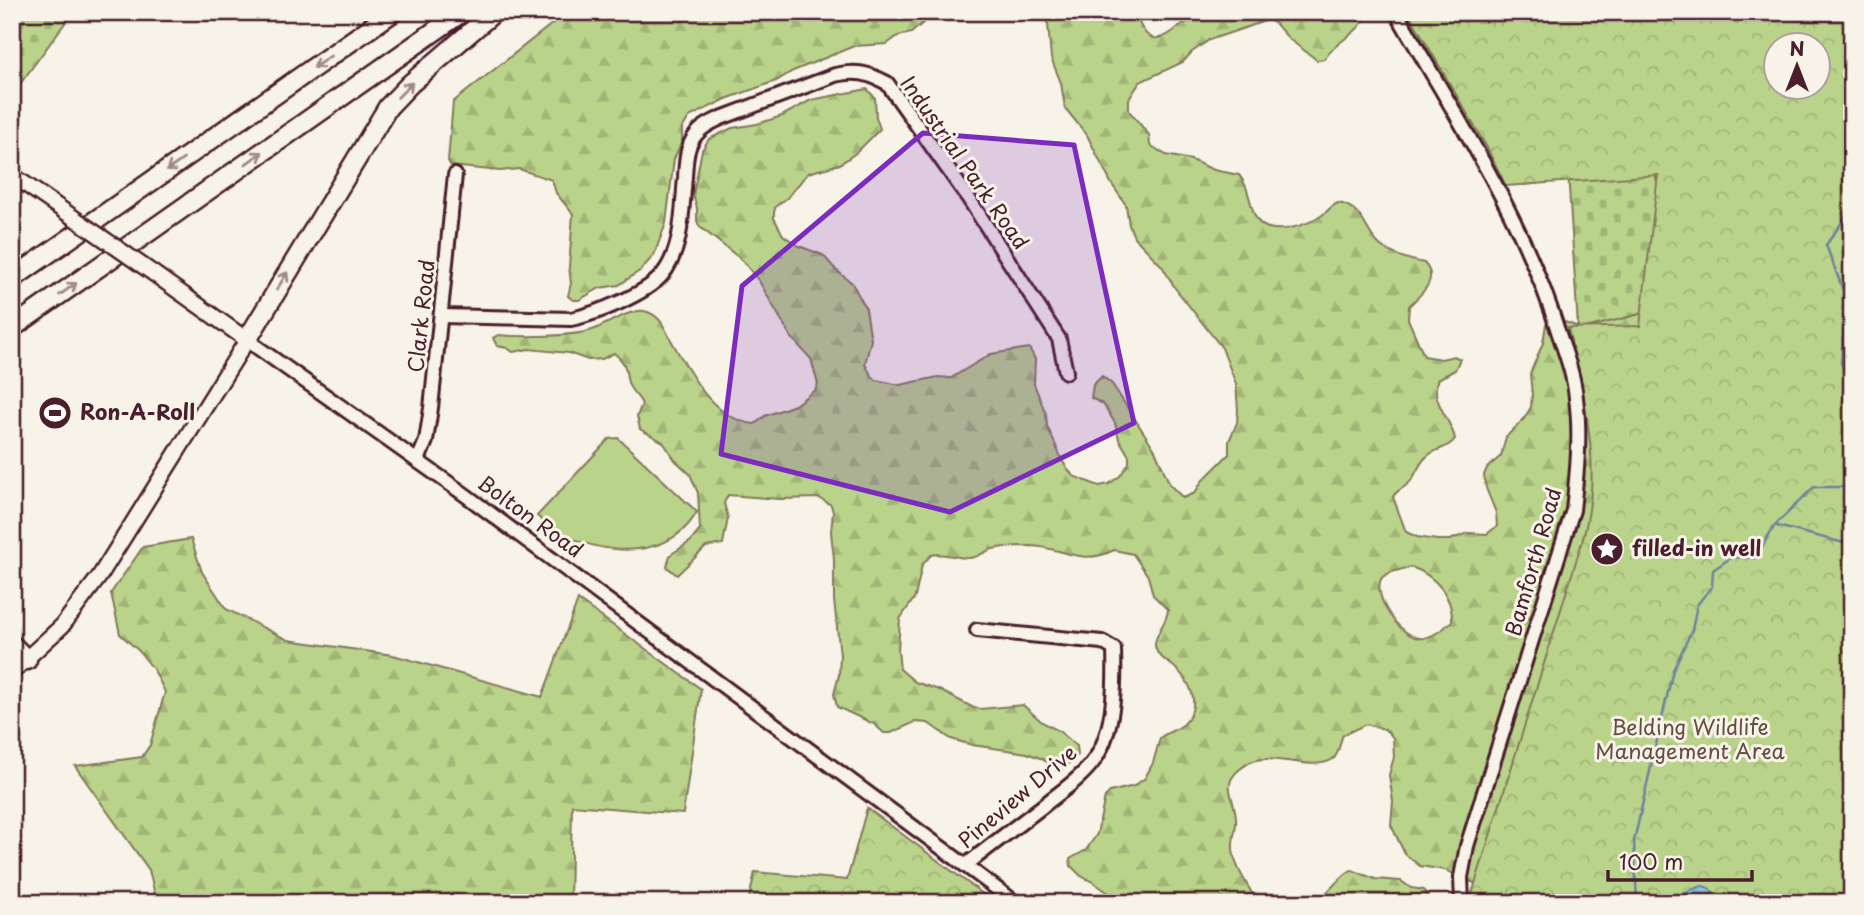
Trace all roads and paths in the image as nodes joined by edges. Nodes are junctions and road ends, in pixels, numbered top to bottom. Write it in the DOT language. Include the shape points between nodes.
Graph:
graph roads {
  1 [pos="393,12"];
  2 [pos="462,12"];
  3 [pos="494,12"];
  4 [pos="1396,12"];
  5 [pos="12,175"];
  6 [pos="455,175"];
  7 [pos="38,261"];
  8 [pos="12,269"];
  9 [pos="12,279"];
  10 [pos="441,316"];
  11 [pos="12,328"];
  12 [pos="247,340"];
  13 [pos="1066,372"];
  14 [pos="418,460"];
  15 [pos="977,630"];
  16 [pos="12,645"];
  17 [pos="27,660"];
  18 [pos="12,672"];
  19 [pos="966,865"];
  20 [pos="1016,903"];
  21 [pos="1462,903"];
  1 -- 7 [label="highway, one-way"];
  11 -- 2 [label="highway, one-way"];
  12 -- 3 [label="highway, one-way" via="388,107"];
  4 -- 21 [label="street, Bamforth Road" via="1464,128 1536,269 1576,397 1579,458 1573,510 1467,846"];
  5 -- 12 [label="main road, Bolton Road, bridge"];
  6 -- 10 [label="street, Clark Road"];
  7 -- 8 [label="highway"];
  7 -- 9 [label="highway"];
  10 -- 13 [label="street, Industrial Park Road" via="571,319 592,314 646,287 661,275 677,242 687,153 694,136 721,118 853,71 887,83 967,196 1059,339"];
  10 -- 14 [label="street, Clark Road" via="428,430"];
  12 -- 14 [label="street, Bolton Road"];
  12 -- 17 [label="main road" via="99,577 73,613"];
  14 -- 19 [label="street, Bolton Road"];
  15 -- 19 [label="street, Pineview Drive" via="1102,642 1114,649 1114,664 1110,721 1094,760 1068,786"];
  16 -- 17 [label="highway"];
  17 -- 18 [label="main road"];
  19 -- 20 [label="street, Bolton Road"];
}
